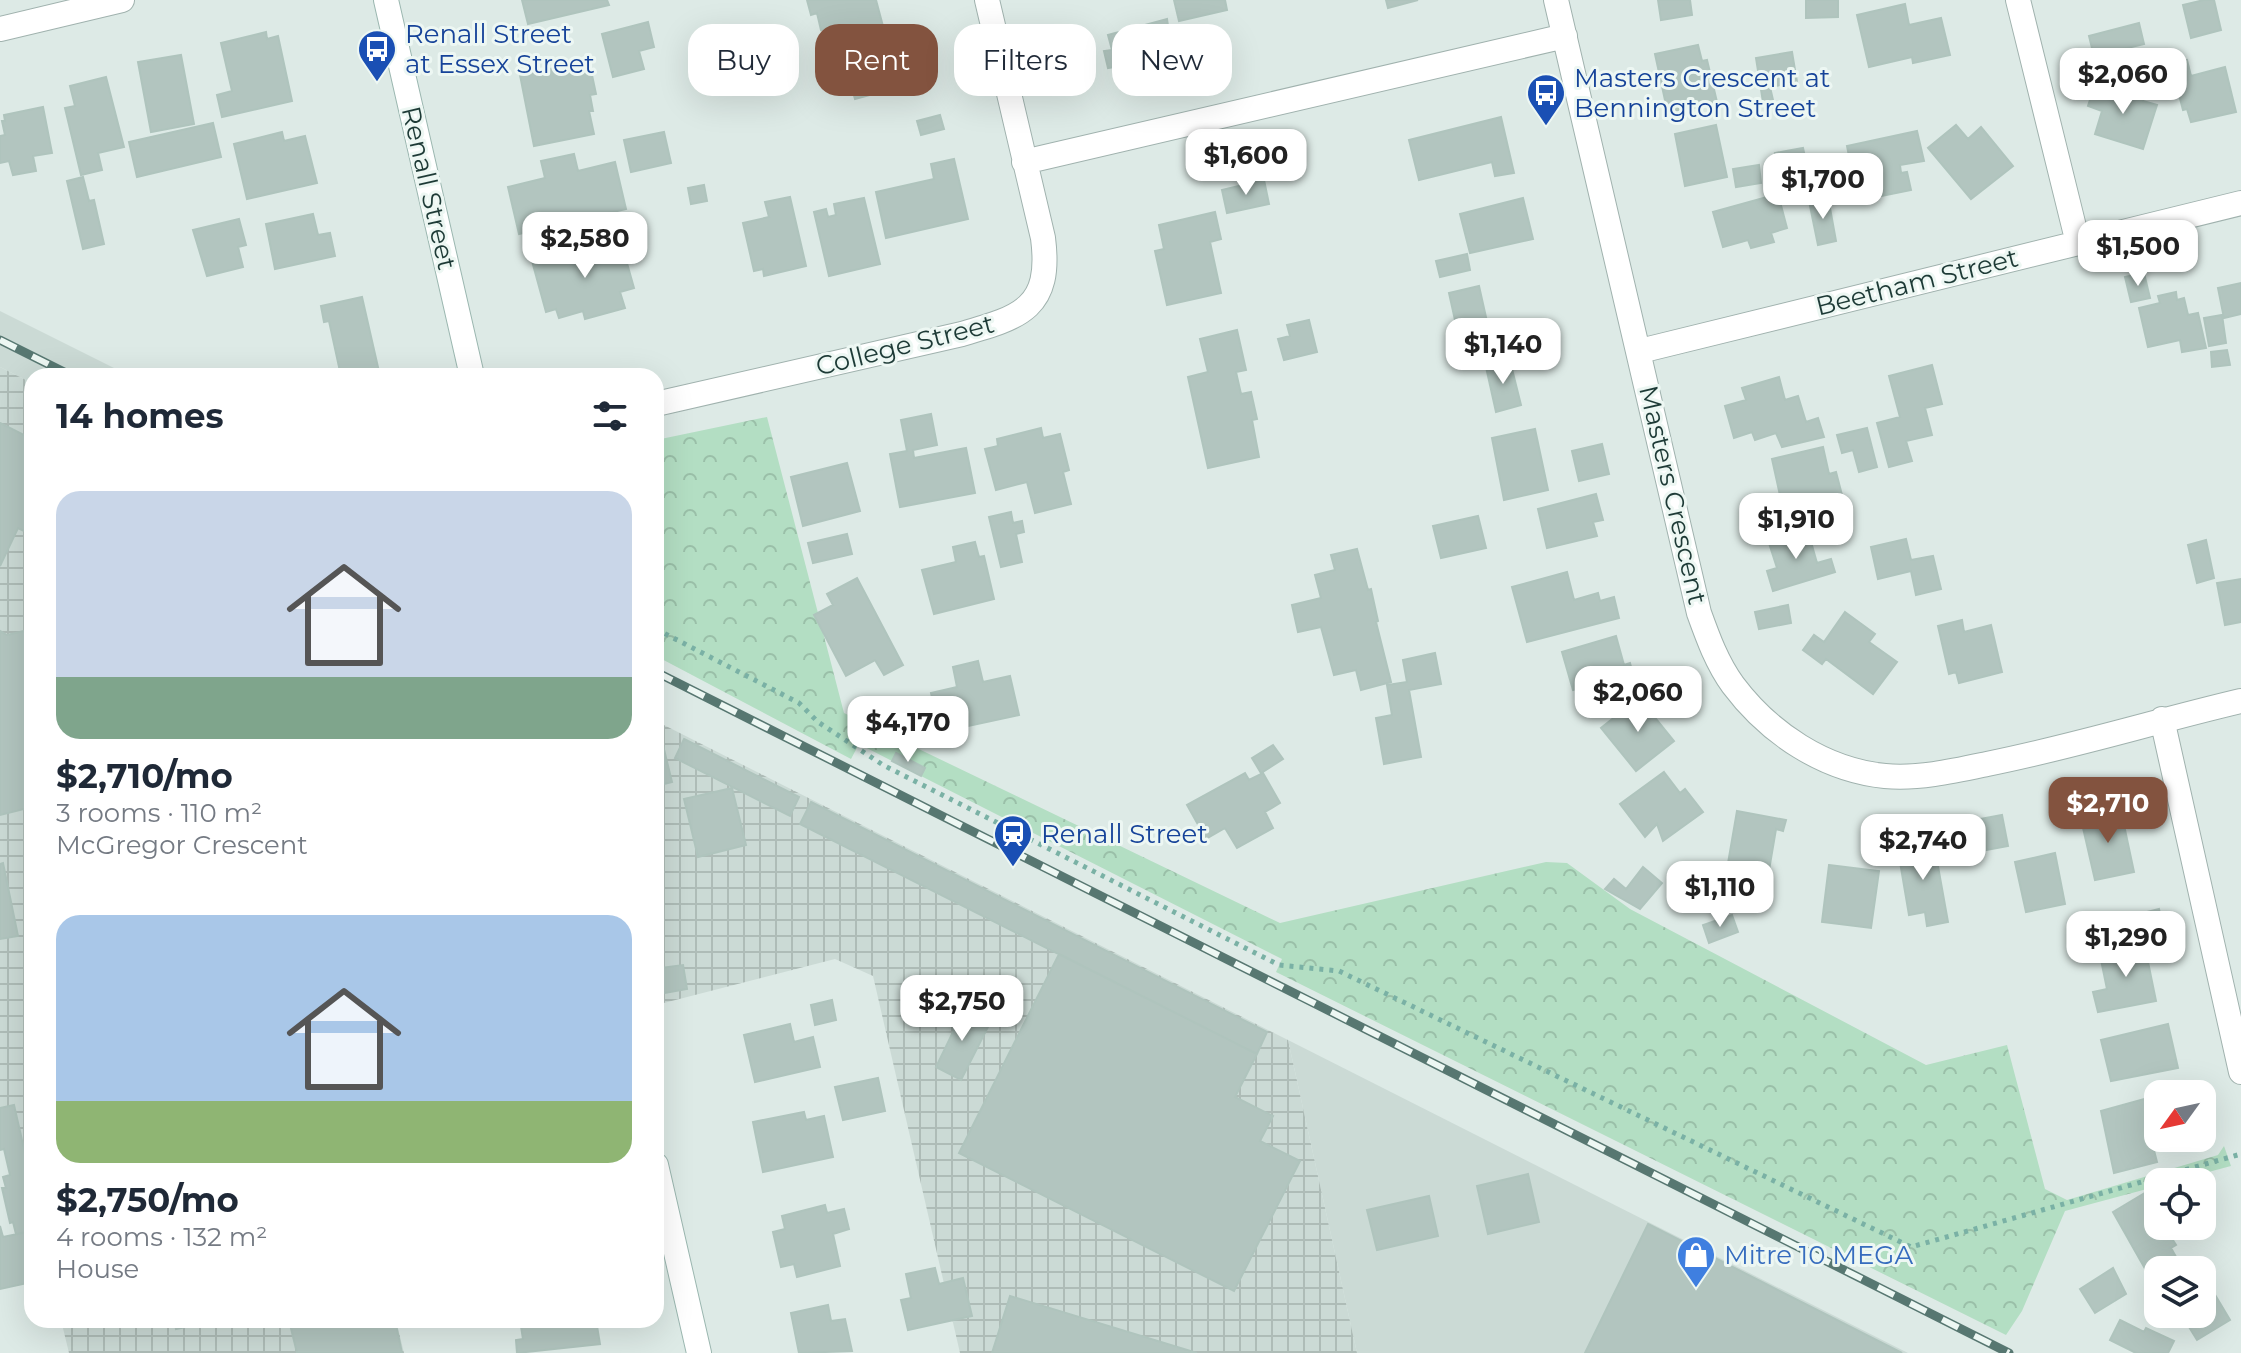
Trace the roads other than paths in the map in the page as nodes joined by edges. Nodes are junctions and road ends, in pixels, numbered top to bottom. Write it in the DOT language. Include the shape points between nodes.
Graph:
graph roads {
  1 [pos="122,0"];
  2 [pos="386,0"];
  3 [pos="987,0"];
  4 [pos="1556,0"];
  5 [pos="2018,0"];
  6 [pos="0,29"];
  7 [pos="1565,36"];
  8 [pos="1024,162"];
  9 [pos="2241,203"];
  10 [pos="2078,243"];
  11 [pos="1640,351"];
  12 [pos="470,368"];
  13 [pos="664,402"];
  14 [pos="2241,701"];
  15 [pos="2162,719"];
  16 [pos="2241,1072"];
  17 [pos="664,1200"];
  18 [pos="699,1353"];
  1 -- 6 [label="street"];
  2 -- 12 [label="street, Renall Street"];
  3 -- 8 [label="street, College Street"];
  4 -- 7 [label="street, Masters Crescent"];
  5 -- 10 [label="street"];
  7 -- 8 [label="street"];
  7 -- 11 [label="street, Masters Crescent"];
  8 -- 13 [label="street, College Street" via="1046,261 1043,283 1021,313 962,334"];
  9 -- 10 [label="street, Beetham Street"];
  10 -- 11 [label="street, Beetham Street"];
  11 -- 15 [label="street, Masters Crescent" via="1699,613 1713,650 1732,684 1798,747 1840,766 1885,776 1937,774"];
  14 -- 15 [label="street, Masters Crescent"];
  15 -- 16 [label="street"];
  17 -- 18 [label="street"];
}
